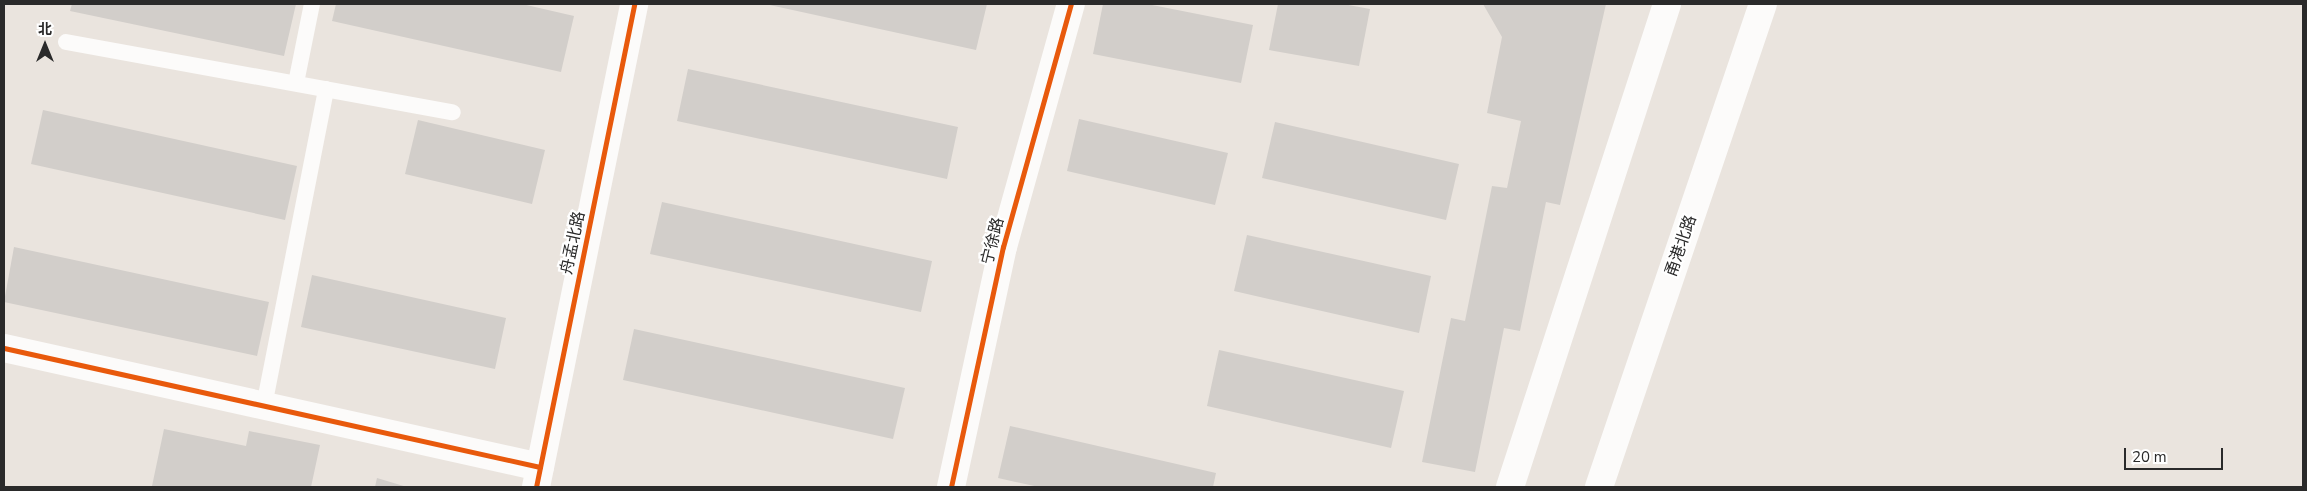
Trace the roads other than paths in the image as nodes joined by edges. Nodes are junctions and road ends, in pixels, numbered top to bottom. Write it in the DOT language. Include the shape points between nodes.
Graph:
graph roads {
  1 [pos="312,4"];
  2 [pos="634,4"];
  3 [pos="1071,4"];
  4 [pos="1667,4"];
  5 [pos="1763,4"];
  6 [pos="66,42"];
  7 [pos="296,83"];
  8 [pos="326,89"];
  9 [pos="453,112"];
  10 [pos="4,348"];
  11 [pos="264,406"];
  12 [pos="538,477"];
  13 [pos="951,487"];
  14 [pos="1510,487"];
  15 [pos="1599,487"];
  1 -- 7 [label="lane"];
  2 -- 12 [label="street, 舟孟北路"];
  3 -- 13 [label="street, 宁徐路" via="1003,247"];
  4 -- 14 [label="street"];
  5 -- 15 [label="street, 甬港北路"];
  6 -- 7 [label="lane"];
  7 -- 8 [label="lane"];
  8 -- 9 [label="lane"];
  8 -- 11 [label="lane"];
  10 -- 11 [label="street"];
  11 -- 12 [label="street"];
}
